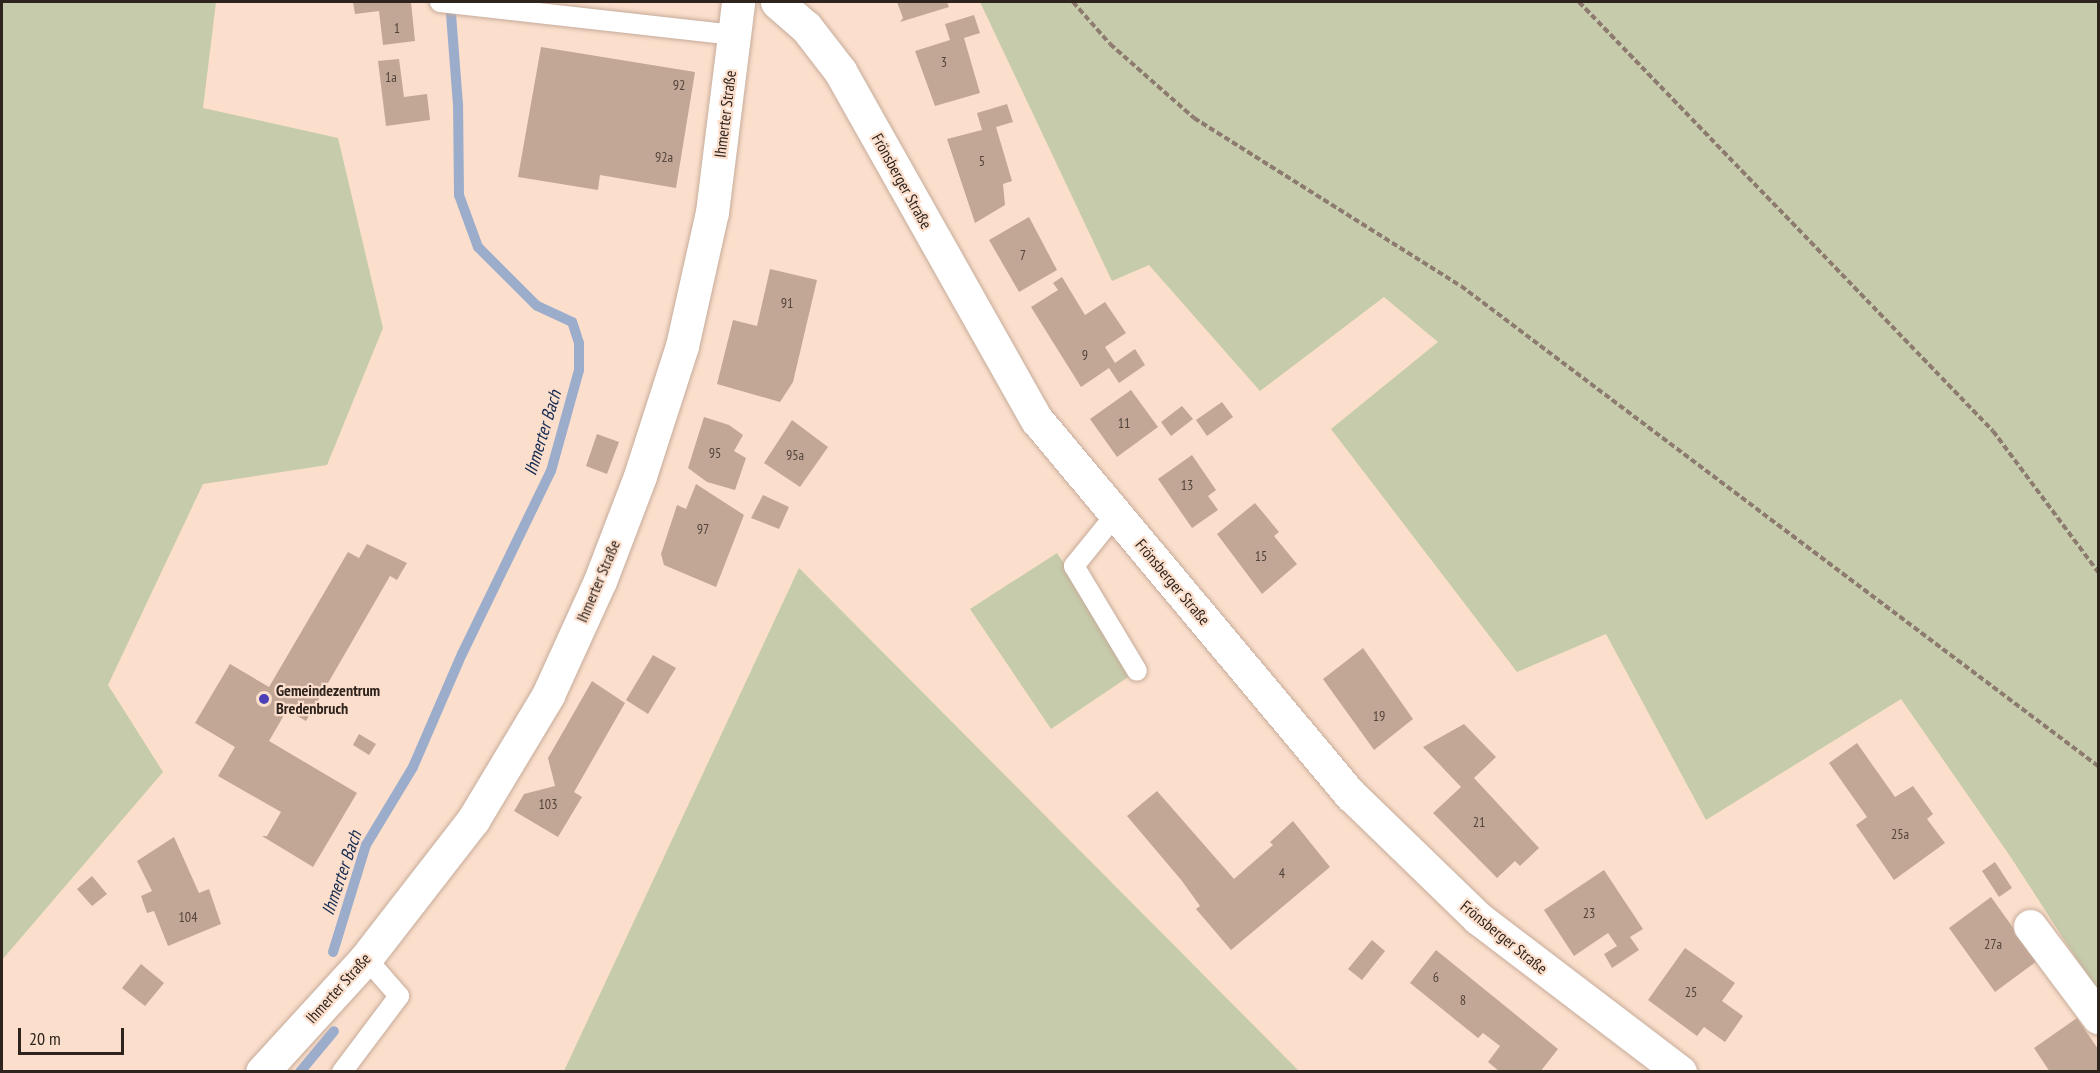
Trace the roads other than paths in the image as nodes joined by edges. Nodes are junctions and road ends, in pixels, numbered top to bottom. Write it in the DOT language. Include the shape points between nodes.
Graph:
graph roads {
  1 [pos="440,2"];
  2 [pos="738,2"];
  3 [pos="777,2"];
  4 [pos="734,35"];
  5 [pos="1116,514"];
  6 [pos="1137,671"];
  7 [pos="2030,926"];
  8 [pos="366,958"];
  9 [pos="2098,1017"];
  10 [pos="262,1071"];
  11 [pos="342,1071"];
  12 [pos="1680,1071"];
  1 -- 4 [label="lane"];
  2 -- 4 [label="street, Ihmerter Straße"];
  3 -- 5 [label="street, Frönsberger Straße" via="806,27 840,71 1037,420"];
  4 -- 8 [label="street, Ihmerter Straße" via="712,212 681,346 640,476 600,581 548,695 483,804"];
  5 -- 6 [label="lane" via="1074,566"];
  5 -- 12 [label="street, Frönsberger Straße" via="1351,795 1478,918"];
  7 -- 9 [label="street"];
  8 -- 10 [label="street, Ihmerter Straße"];
  8 -- 11 [label="lane" via="399,996"];
}
